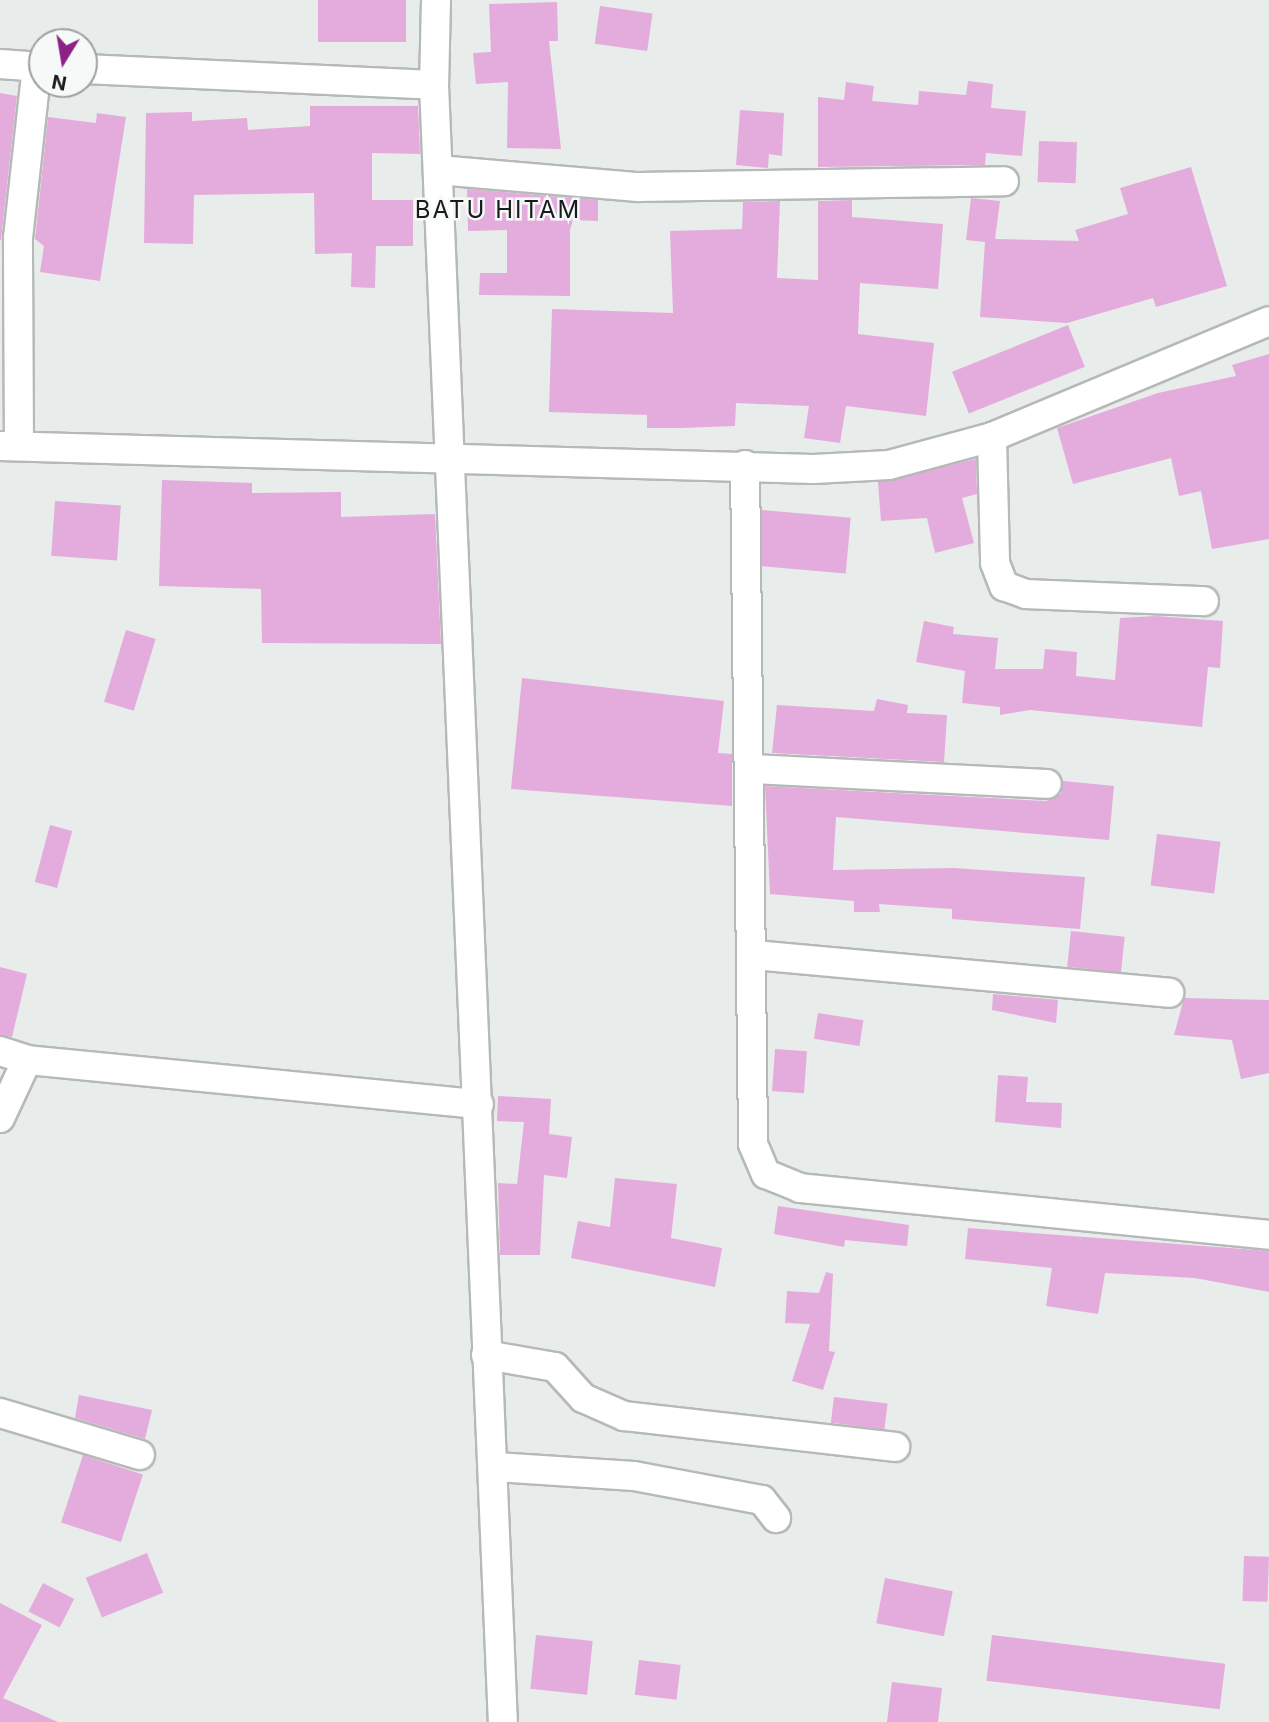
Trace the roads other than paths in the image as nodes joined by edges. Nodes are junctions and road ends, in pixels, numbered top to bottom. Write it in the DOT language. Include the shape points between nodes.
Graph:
graph roads {
  1 [pos="436,0"];
  2 [pos="0,64"];
  3 [pos="28,66"];
  4 [pos="98,70"];
  5 [pos="433,85"];
  6 [pos="36,98"];
  7 [pos="438,170"];
  8 [pos="1004,181"];
  9 [pos="1269,321"];
  10 [pos="992,437"];
  11 [pos="10,446"];
  12 [pos="451,459"];
  13 [pos="745,465"];
  14 [pos="1204,601"];
  15 [pos="752,769"];
  16 [pos="1047,784"];
  17 [pos="754,955"];
  18 [pos="1169,993"];
  19 [pos="0,1051"];
  20 [pos="27,1060"];
  21 [pos="479,1104"];
  22 [pos="0,1118"];
  23 [pos="1269,1235"];
  24 [pos="486,1355"];
  25 [pos="0,1413"];
  26 [pos="895,1447"];
  27 [pos="140,1455"];
  28 [pos="496,1467"];
  29 [pos="776,1518"];
  30 [pos="503,1722"];
  1 -- 5 [label="street"];
  2 -- 3 [label="street"];
  4 -- 5 [label="street"];
  5 -- 7 [label="street"];
  6 -- 11 [label="street" via="18,238"];
  7 -- 8 [label="street" via="638,187"];
  7 -- 12 [label="street"];
  9 -- 10 [label="street"];
  10 -- 13 [label="street" via="889,465 814,470"];
  10 -- 14 [label="street" via="995,563 1004,586 1026,594"];
  11 -- 12 [label="street"];
  12 -- 13 [label="street"];
  12 -- 21 [label="street"];
  13 -- 15 [label="street"];
  15 -- 16 [label="street"];
  15 -- 17 [label="street"];
  17 -- 18 [label="street"];
  17 -- 23 [label="street" via="753,1144 766,1174 780,1182"];
  19 -- 20 [label="street"];
  20 -- 21 [label="street"];
  20 -- 22 [label="street"];
  21 -- 24 [label="street"];
  24 -- 26 [label="street" via="555,1367 583,1398 624,1416"];
  24 -- 28 [label="street"];
  25 -- 27 [label="street"];
  28 -- 29 [label="street" via="634,1476 762,1500"];
  28 -- 30 [label="street"];
}
